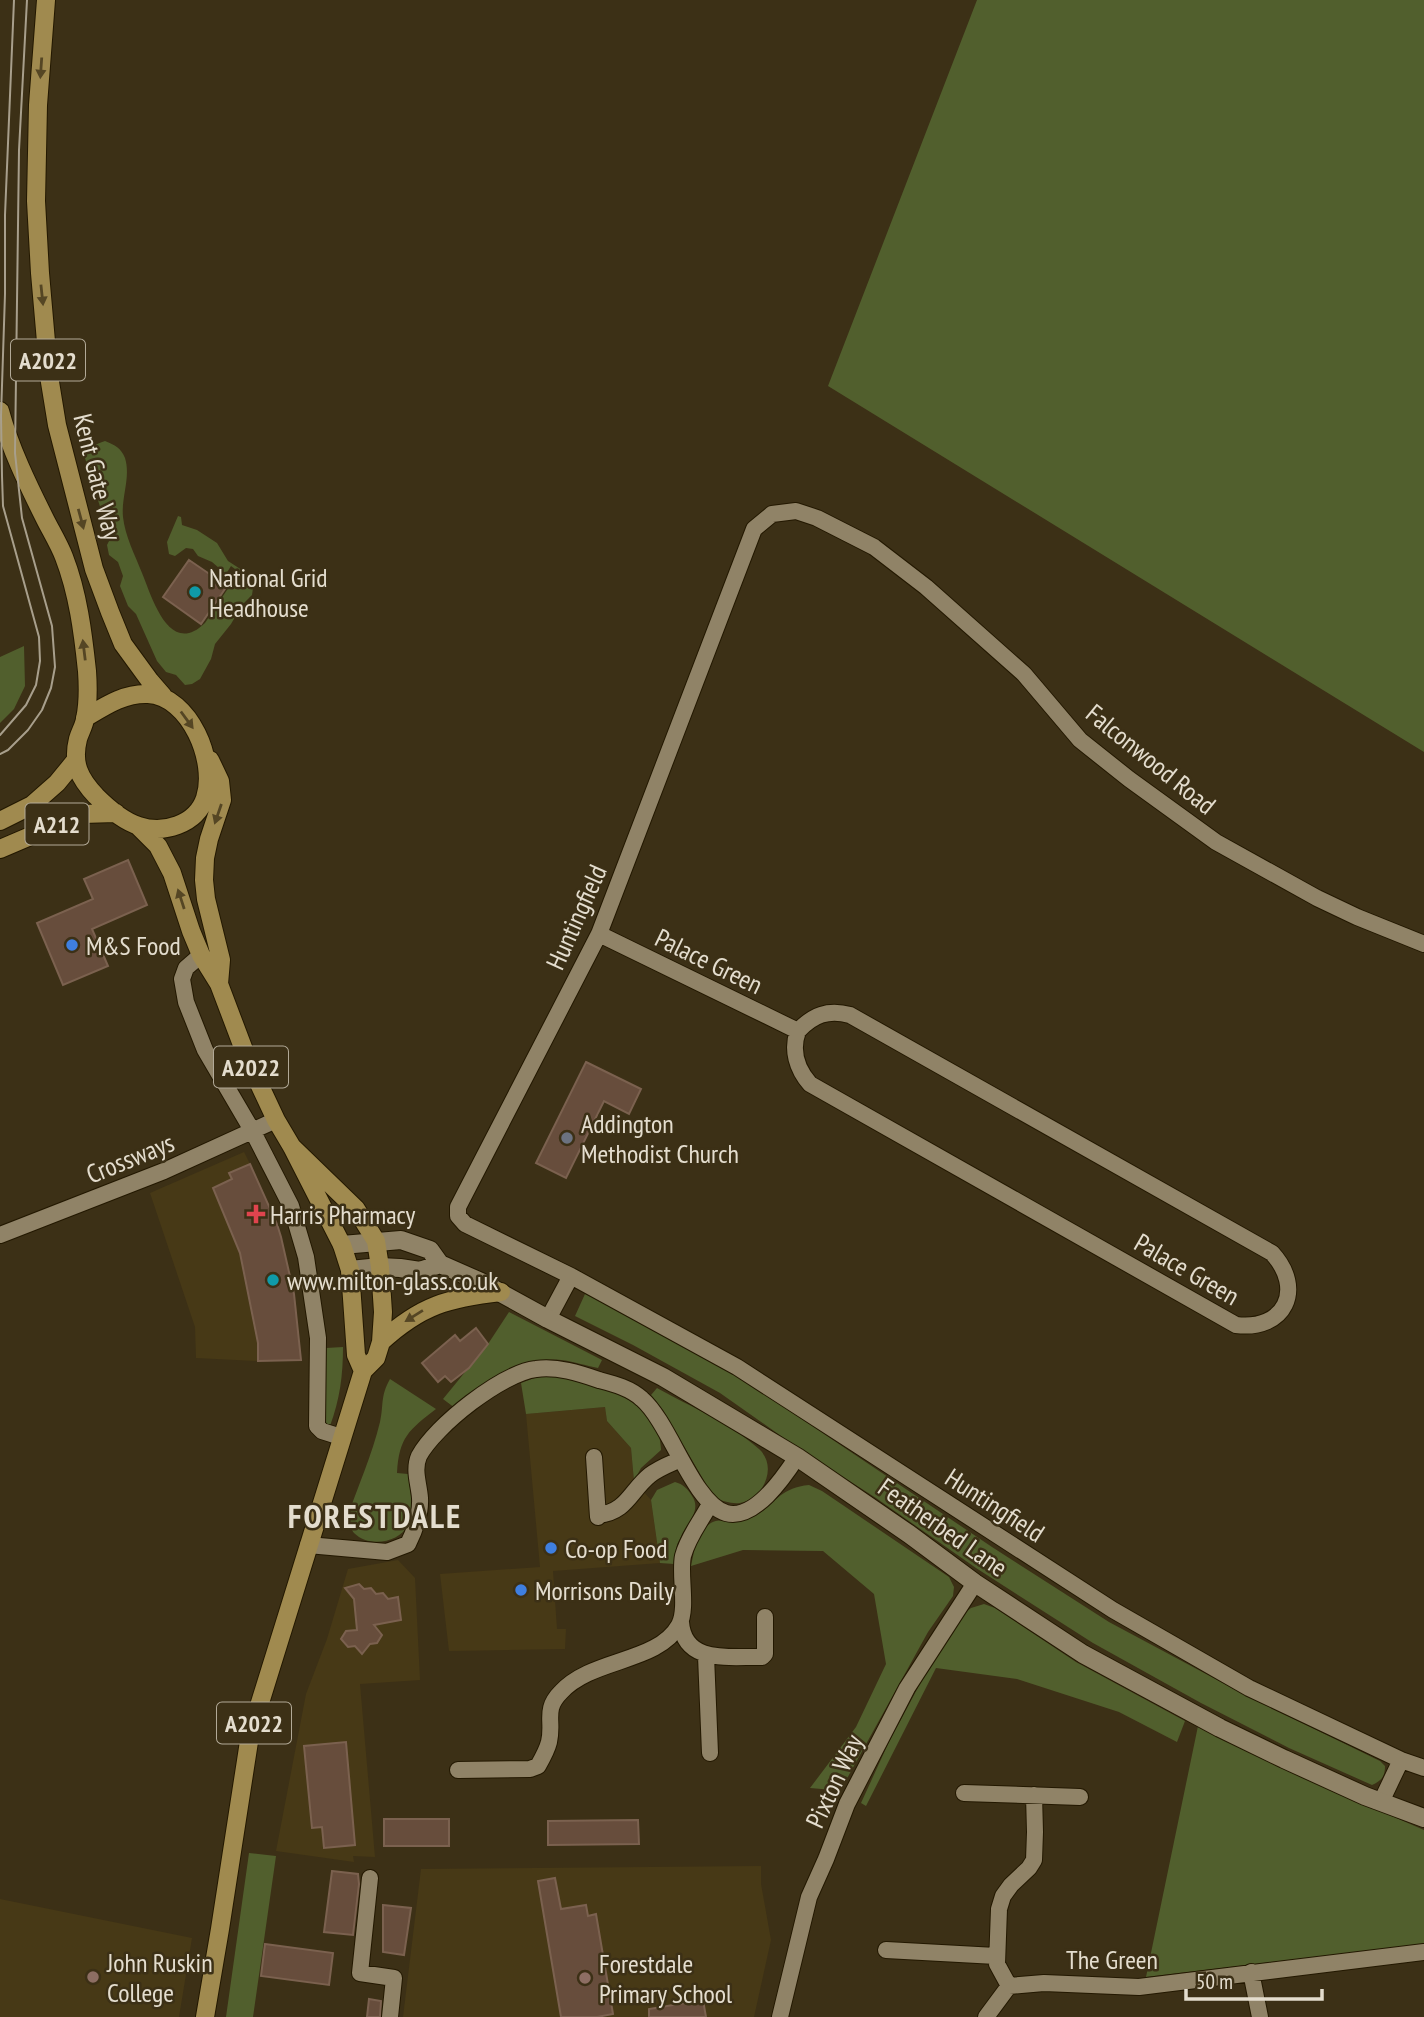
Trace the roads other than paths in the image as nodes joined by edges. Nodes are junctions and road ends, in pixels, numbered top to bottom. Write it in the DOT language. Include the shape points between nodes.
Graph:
graph roads {
  1 [pos="46,0"];
  2 [pos="0,411"];
  3 [pos="772,514"];
  4 [pos="163,696"];
  5 [pos="85,718"];
  6 [pos="204,751"];
  7 [pos="75,761"];
  8 [pos="116,813"];
  9 [pos="0,821"];
  10 [pos="138,826"];
  11 [pos="0,849"];
  12 [pos="599,934"];
  13 [pos="1424,944"];
  14 [pos="201,955"];
  15 [pos="219,984"];
  16 [pos="798,1031"];
  17 [pos="276,1120"];
  18 [pos="253,1132"];
  19 [pos="292,1147"];
  20 [pos="0,1235"];
  21 [pos="376,1241"];
  22 [pos="342,1245"];
  23 [pos="440,1265"];
  24 [pos="380,1267"];
  25 [pos="350,1270"];
  26 [pos="571,1276"];
  27 [pos="501,1292"];
  28 [pos="548,1319"];
  29 [pos="382,1342"];
  30 [pos="363,1371"];
  31 [pos="341,1437"];
  32 [pos="594,1457"];
  33 [pos="797,1457"];
  34 [pos="681,1460"];
  35 [pos="710,1504"];
  36 [pos="308,1545"];
  37 [pos="975,1583"];
  38 [pos="765,1617"];
  39 [pos="681,1622"];
  40 [pos="706,1656"];
  41 [pos="710,1753"];
  42 [pos="1401,1760"];
  43 [pos="1424,1768"];
  44 [pos="458,1770"];
  45 [pos="964,1793"];
  46 [pos="1034,1795"];
  47 [pos="1080,1797"];
  48 [pos="1381,1801"];
  49 [pos="1424,1818"];
  50 [pos="370,1878"];
  51 [pos="886,1950"];
  52 [pos="1424,1952"];
  53 [pos="996,1956"];
  54 [pos="1251,1972"];
  55 [pos="1009,1986"];
  56 [pos="205,2017"];
  57 [pos="390,2017"];
  58 [pos="780,2017"];
  59 [pos="986,2017"];
  60 [pos="1260,2017"];
  1 -- 4 [label="main road, Kent Gate Way / A2022, one-way" via="37,201 49,376 57,425 94,569 110,612 123,644"];
  5 -- 2 [label="main road, Kent Gate Way / A2022, one-way" via="87,674 75,593 64,556"];
  3 -- 12 [label="street, Huntingfield" via="754,528"];
  3 -- 13 [label="street, Falconwood Road" via="796,511 874,547 1024,674 1080,740 1216,842 1317,898"];
  4 -- 5 [label="main road" via="120,698"];
  4 -- 6 [label="main road, one-way" via="192,725"];
  5 -- 7 [label="main road"];
  6 -- 10 [label="main road" via="208,784 198,810 169,829"];
  6 -- 15 [label="main road, A2022, one-way" via="222,786 204,880 221,960"];
  7 -- 8 [label="main road" via="84,783"];
  7 -- 9 [label="main road, A212" via="32,804"];
  8 -- 10 [label="main road"];
  8 -- 11 [label="main road, A212" via="82,814"];
  14 -- 10 [label="main road, A2022, one-way" via="172,873 158,846"];
  12 -- 16 [label="street, Palace Green"];
  12 -- 26 [label="street, Huntingfield" via="458,1207 465,1224"];
  14 -- 15 [label="main road, A2022"];
  14 -- 18 [label="street" via="186,968 186,1002 205,1050"];
  15 -- 17 [label="main road, A2022"];
  16 -- 16 [label="street, Palace Green" via="819,1015 850,1015 1272,1253 1287,1273 1287,1301 1263,1324 1236,1325 810,1084 796,1056"];
  17 -- 18 [label="street, Crossways"];
  17 -- 19 [label="main road, A2022"];
  18 -- 20 [label="street, Crossways"];
  18 -- 31 [label="street" via="291,1206 306,1257 318,1338 317,1426"];
  19 -- 21 [label="main road, A2022" via="356,1209"];
  19 -- 22 [label="main road, A2022"];
  21 -- 22 [label="street, Featherbed Lane"];
  21 -- 23 [label="street, Featherbed Lane" via="401,1240 429,1250"];
  21 -- 24 [label="main road, A2022"];
  22 -- 25 [label="main road, A2022"];
  23 -- 24 [label="street" via="420,1271"];
  23 -- 27 [label="street, Featherbed Lane"];
  24 -- 25 [label="street"];
  24 -- 29 [label="main road, A2022"];
  25 -- 30 [label="main road, A2022" via="356,1355"];
  26 -- 28 [label="street"];
  26 -- 42 [label="street, Huntingfield" via="737,1367 1113,1610 1249,1688"];
  27 -- 28 [label="street, Featherbed Lane"];
  27 -- 29 [label="main road, one-way" via="455,1298 429,1307"];
  28 -- 33 [label="street, Featherbed Lane" via="663,1377"];
  29 -- 30 [label="main road, A2022" via="376,1358"];
  30 -- 31 [label="main road, A2022"];
  31 -- 36 [label="main road, A2022"];
  32 -- 34 [label="street" via="598,1516 610,1514 649,1476"];
  33 -- 35 [label="street" via="761,1502 744,1512 723,1512"];
  33 -- 37 [label="street, Featherbed Lane"];
  34 -- 35 [label="street"];
  34 -- 36 [label="street" via="657,1414 630,1389 559,1369 520,1373 489,1390 438,1430 419,1458 420,1501 408,1544 387,1552"];
  35 -- 39 [label="street" via="683,1558"];
  36 -- 56 [label="main road, A2022" via="250,1735"];
  37 -- 48 [label="street, Featherbed Lane" via="1083,1654 1220,1728"];
  37 -- 58 [label="street, Pixton Way" via="907,1688 847,1804 809,1898"];
  38 -- 40 [label="street" via="762,1657"];
  39 -- 40 [label="street" via="687,1643"];
  39 -- 44 [label="street" via="668,1640 653,1649 586,1674 562,1690 550,1709 549,1740 538,1766"];
  40 -- 41 [label="street"];
  42 -- 43 [label="street, Huntingfield"];
  42 -- 48 [label="street"];
  45 -- 46 [label="street"];
  46 -- 47 [label="street"];
  46 -- 53 [label="street" via="1034,1860 1003,1896"];
  48 -- 49 [label="street, Featherbed Lane"];
  50 -- 57 [label="street" via="360,1973 394,1978"];
  51 -- 53 [label="street"];
  52 -- 54 [label="street, The Green"];
  53 -- 55 [label="street"];
  54 -- 55 [label="street, The Green" via="1139,1987"];
  54 -- 60 [label="street"];
  55 -- 59 [label="street"];
}
